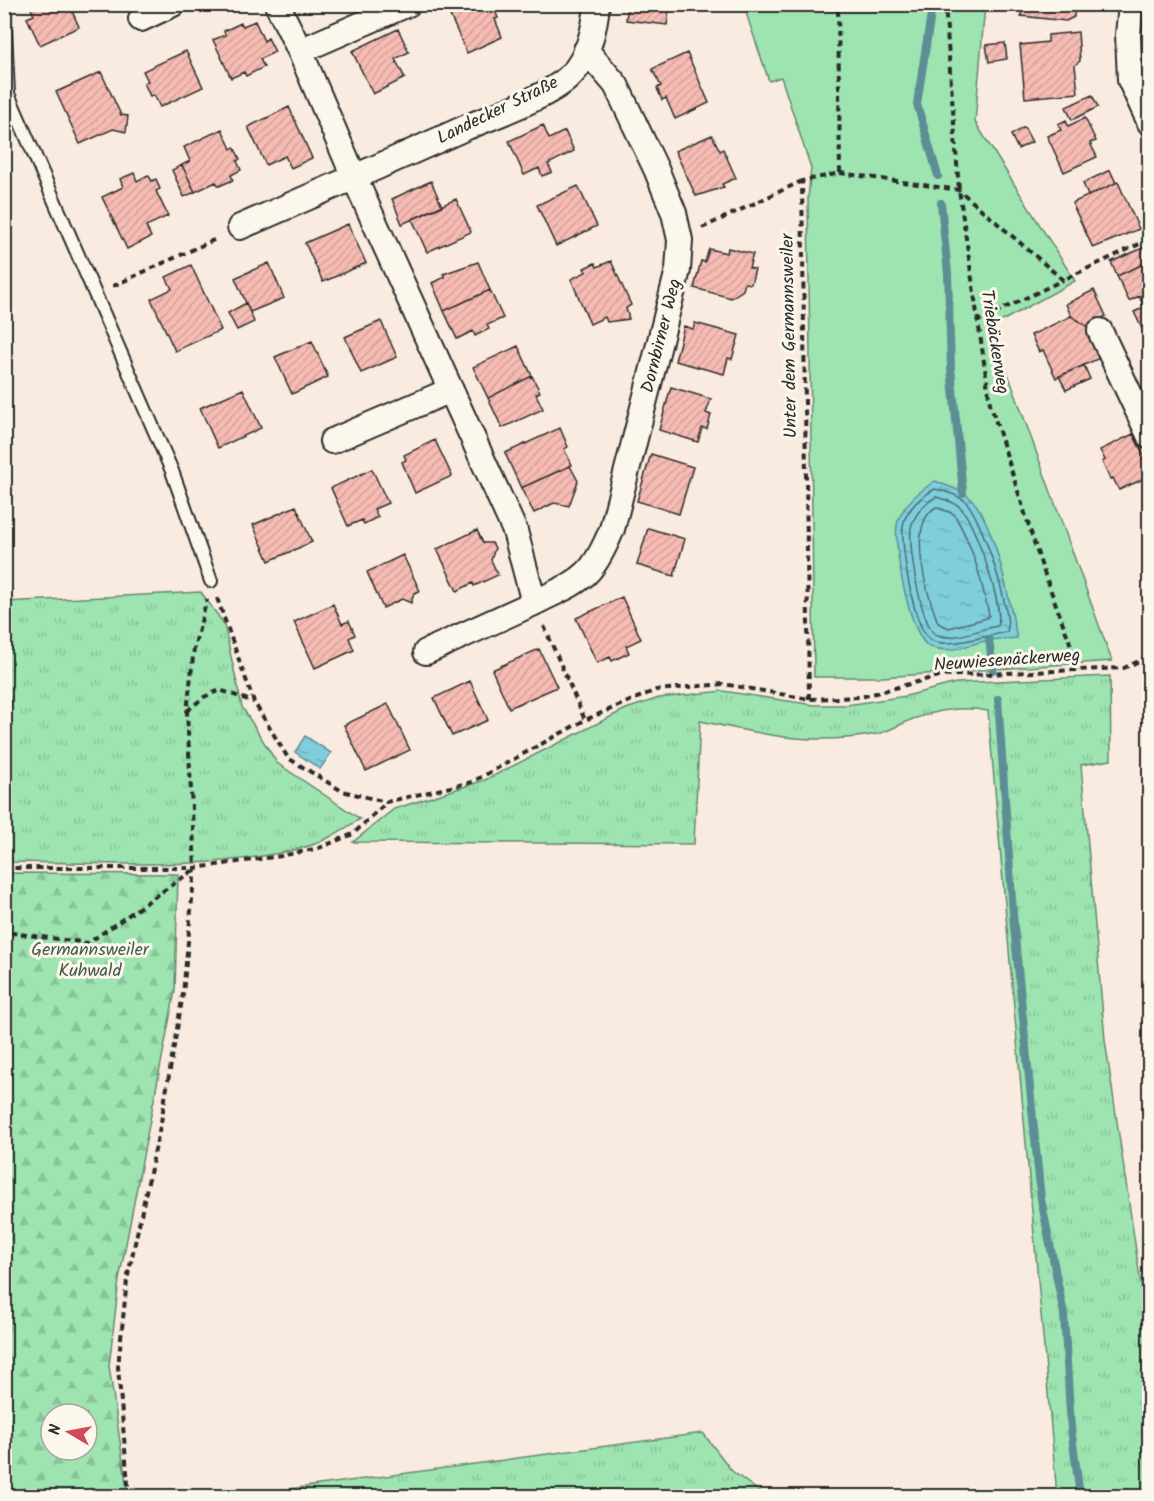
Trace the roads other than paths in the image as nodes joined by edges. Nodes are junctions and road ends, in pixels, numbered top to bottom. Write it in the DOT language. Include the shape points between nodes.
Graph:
graph roads {
  1 [pos="173,4"];
  2 [pos="277,4"];
  3 [pos="408,4"];
  4 [pos="597,4"];
  5 [pos="1131,4"];
  6 [pos="4,8"];
  7 [pos="141,19"];
  8 [pos="586,50"];
  9 [pos="300,51"];
  10 [pos="1149,123"];
  11 [pos="354,177"];
  12 [pos="240,227"];
  13 [pos="1100,331"];
  14 [pos="451,390"];
  15 [pos="1143,404"];
  16 [pos="1149,436"];
  17 [pos="332,441"];
  18 [pos="211,581"];
  19 [pos="534,603"];
  20 [pos="426,652"];
  1 -- 7 [label="street"];
  2 -- 9 [label="street"];
  3 -- 9 [label="street"];
  4 -- 8 [label="street, Landecker Straße"];
  5 -- 10 [label="street" via="1130,80"];
  6 -- 18 [label="lane" via="8,94 172,471"];
  8 -- 11 [label="street, Landecker Straße" via="570,76 542,93"];
  8 -- 19 [label="street, Dornbirner Weg" via="616,85 656,169 680,240 678,270 612,529 600,558 589,573"];
  9 -- 11 [label="street"];
  11 -- 12 [label="street"];
  11 -- 14 [label="street"];
  13 -- 15 [label="street"];
  14 -- 17 [label="street"];
  14 -- 19 [label="street" via="515,531"];
  15 -- 16 [label="street"];
  19 -- 20 [label="street, Dornbirner Weg"];
}
